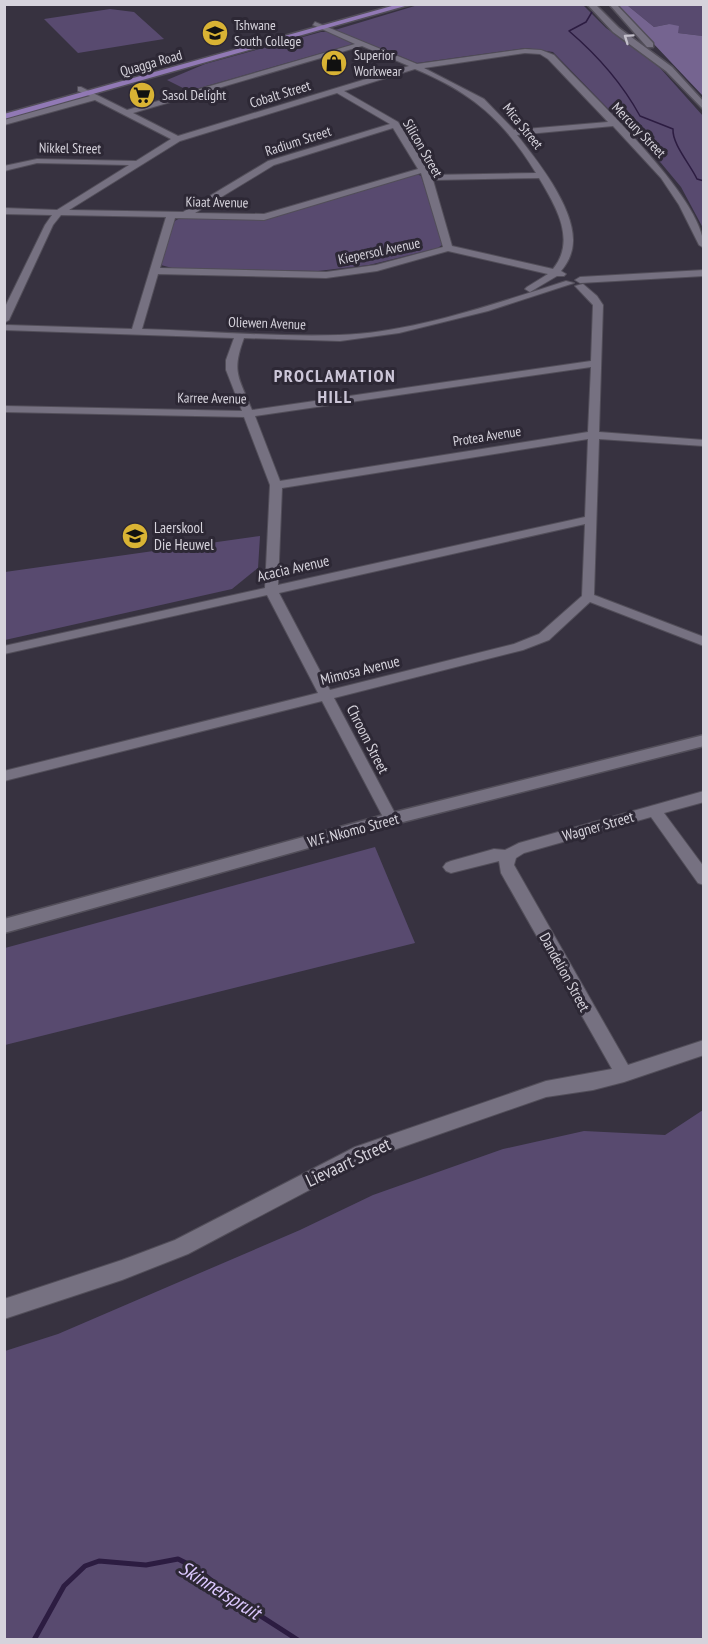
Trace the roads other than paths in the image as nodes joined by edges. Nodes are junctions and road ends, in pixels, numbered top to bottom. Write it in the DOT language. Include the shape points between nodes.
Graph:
graph roads {
  1 [pos="387,4"];
  2 [pos="410,4"];
  3 [pos="590,4"];
  4 [pos="612,4"];
  5 [pos="315,24"];
  6 [pos="324,28"];
  7 [pos="362,44"];
  8 [pos="537,51"];
  9 [pos="414,67"];
  10 [pos="669,69"];
  11 [pos="81,89"];
  12 [pos="338,90"];
  13 [pos="94,95"];
  14 [pos="702,105"];
  15 [pos="127,112"];
  16 [pos="6,114"];
  17 [pos="4,123"];
  18 [pos="613,123"];
  19 [pos="395,125"];
  20 [pos="509,133"];
  21 [pos="177,139"];
  22 [pos="136,163"];
  23 [pos="4,169"];
  24 [pos="422,170"];
  25 [pos="543,175"];
  26 [pos="428,178"];
  27 [pos="4,211"];
  28 [pos="59,212"];
  29 [pos="171,214"];
  30 [pos="185,215"];
  31 [pos="704,245"];
  32 [pos="448,248"];
  33 [pos="157,271"];
  34 [pos="704,273"];
  35 [pos="573,281"];
  36 [pos="503,305"];
  37 [pos="5,327"];
  38 [pos="136,333"];
  39 [pos="240,335"];
  40 [pos="596,363"];
  41 [pos="4,409"];
  42 [pos="249,414"];
  43 [pos="593,435"];
  44 [pos="704,443"];
  45 [pos="276,485"];
  46 [pos="590,519"];
  47 [pos="271,590"];
  48 [pos="588,597"];
  49 [pos="704,642"];
  50 [pos="4,650"];
  51 [pos="327,695"];
  52 [pos="704,740"];
  53 [pos="4,776"];
  54 [pos="704,796"];
  55 [pos="654,810"];
  56 [pos="391,819"];
  57 [pos="507,863"];
  58 [pos="451,867"];
  59 [pos="704,879"];
  60 [pos="4,926"];
  61 [pos="704,1047"];
  62 [pos="624,1074"];
  63 [pos="4,1309"];
  1 -- 5 [label="main road, Quagga Road"];
  2 -- 6 [label="main road, Quagga Road"];
  10 -- 3 [label="main road, one-way" via="616,30"];
  4 -- 10 [label="main road" via="667,62"];
  5 -- 6 [label="street, Mica Street"];
  5 -- 11 [label="main road, Quagga Road"];
  6 -- 7 [label="street, Mica Street"];
  6 -- 13 [label="main road, Quagga Road"];
  7 -- 9 [label="street, Mica Street"];
  7 -- 15 [label="street"];
  8 -- 9 [label="street, Cobalt Street"];
  8 -- 18 [label="street, Mercury Street" via="551,57"];
  9 -- 12 [label="street, Cobalt Street"];
  9 -- 20 [label="street, Mica Street" via="480,100"];
  10 -- 14 [label="main road"];
  11 -- 13 [label="street"];
  11 -- 16 [label="main road, Quagga Road"];
  12 -- 19 [label="street, Silicon Street"];
  12 -- 21 [label="street, Cobalt Street"];
  13 -- 15 [label="street"];
  13 -- 16 [label="main road, Quagga Road"];
  13 -- 17 [label="street"];
  15 -- 21 [label="street"];
  18 -- 20 [label="street"];
  18 -- 31 [label="street, Mercury Street" via="669,182"];
  19 -- 24 [label="street, Silicon Street"];
  19 -- 30 [label="street, Radium Street" via="271,163"];
  20 -- 25 [label="street, Mica Street"];
  21 -- 22 [label="street, Cobalt Street"];
  22 -- 23 [label="street, Nikkel Street" via="37,161"];
  22 -- 28 [label="street, Cobalt Street"];
  24 -- 26 [label="street, Silicon Street"];
  24 -- 30 [label="street, Kiaat Avenue" via="271,216"];
  25 -- 26 [label="street"];
  25 -- 35 [label="street, Mica Street" via="568,236 565,257"];
  26 -- 32 [label="street, Silicon Street"];
  27 -- 28 [label="street, Kiaat Avenue"];
  28 -- 29 [label="street, Kiaat Avenue"];
  28 -- 37 [label="street, Cobalt Street" via="49,225"];
  29 -- 30 [label="street, Kiaat Avenue"];
  29 -- 33 [label="street"];
  32 -- 33 [label="street, Kiepersol Avenue" via="377,268 326,275"];
  32 -- 35 [label="street, Kiepersol Avenue"];
  33 -- 38 [label="street"];
  34 -- 35 [label="street, Oliewen Avenue"];
  35 -- 36 [label="street, Oliewen Avenue"];
  35 -- 36 [label="street, Oliewen Avenue"];
  35 -- 40 [label="street" via="598,305"];
  36 -- 39 [label="street, Oliewen Avenue" via="382,334 322,338"];
  37 -- 38 [label="street, Oliewen Avenue"];
  38 -- 39 [label="street, Oliewen Avenue"];
  39 -- 42 [label="street" via="231,366"];
  40 -- 42 [label="street, Karree Avenue"];
  40 -- 43 [label="street"];
  41 -- 42 [label="street, Karree Avenue"];
  42 -- 45 [label="street"];
  43 -- 44 [label="street, Protea Avenue"];
  43 -- 45 [label="street, Protea Avenue"];
  43 -- 46 [label="street"];
  45 -- 47 [label="street"];
  46 -- 47 [label="street, Acacia Avenue"];
  46 -- 48 [label="street"];
  47 -- 50 [label="street, Acacia Avenue"];
  47 -- 51 [label="street, Chroom Street"];
  48 -- 49 [label="street"];
  48 -- 51 [label="street, Mimosa Avenue" via="533,643"];
  51 -- 53 [label="street, Mimosa Avenue"];
  51 -- 56 [label="street, Chroom Street"];
  52 -- 56 [label="main road, W.F. Nkomo Street"];
  54 -- 55 [label="street, Wagner Street"];
  55 -- 57 [label="street, Wagner Street" via="519,849"];
  55 -- 59 [label="street"];
  56 -- 60 [label="main road, W.F. Nkomo Street"];
  57 -- 58 [label="street, Wagner Street" via="494,855"];
  57 -- 62 [label="street, Dandelion Street"];
  61 -- 62 [label="street, Lievaart Street"];
  62 -- 63 [label="street, Lievaart Street" via="546,1089 362,1153 181,1247"];
}
